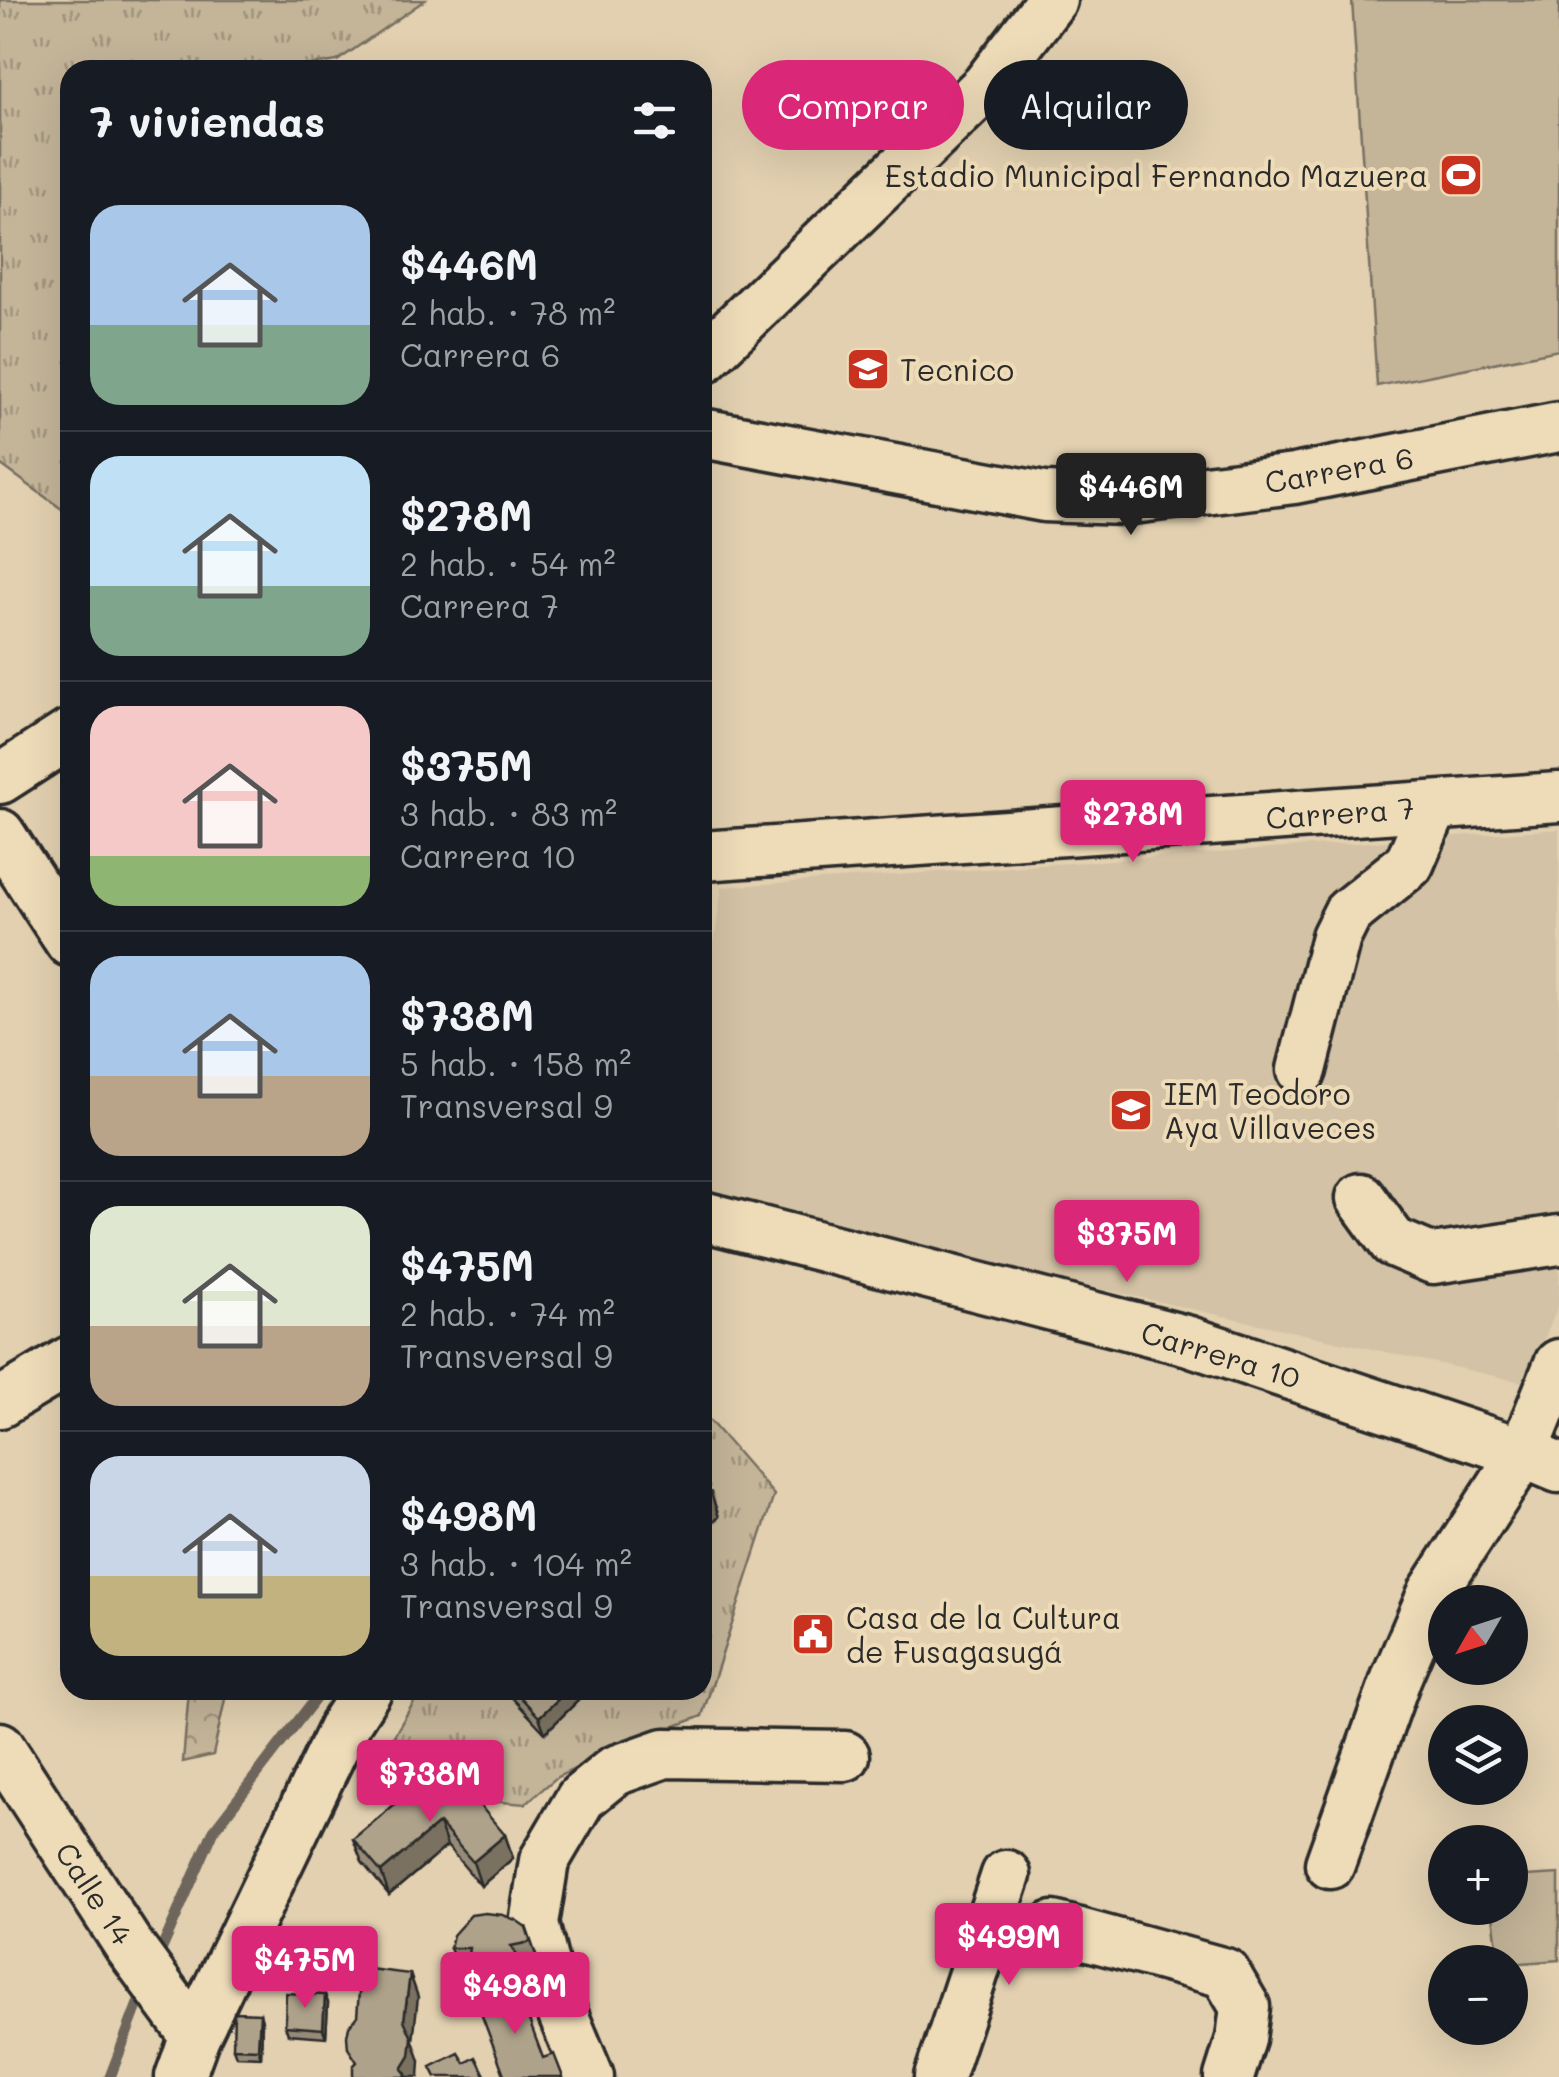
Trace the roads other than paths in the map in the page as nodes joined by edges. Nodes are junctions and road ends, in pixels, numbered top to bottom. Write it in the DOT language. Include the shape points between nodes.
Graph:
graph roads {
  1 [pos="1052,0"];
  2 [pos="712,350"];
  3 [pos="1559,427"];
  4 [pos="712,436"];
  5 [pos="60,741"];
  6 [pos="0,780"];
  7 [pos="1559,797"];
  8 [pos="1434,806"];
  9 [pos="0,834"];
  10 [pos="712,855"];
  11 [pos="60,927"];
  12 [pos="1302,1070"];
  13 [pos="1360,1198"];
  14 [pos="712,1219"];
  15 [pos="1559,1240"];
  16 [pos="1559,1364"];
  17 [pos="60,1367"];
  18 [pos="0,1403"];
  19 [pos="1541,1460"];
  20 [pos="361,1700"];
  21 [pos="0,1747"];
  22 [pos="845,1756"];
  23 [pos="1330,1864"];
  24 [pos="1006,1875"];
  25 [pos="1053,1926"];
  26 [pos="188,2056"];
  27 [pos="589,2077"];
  28 [pos="939,2077"];
  29 [pos="1229,2077"];
  1 -- 2 [label="street" via="986,86"];
  3 -- 4 [label="street, Carrera 6" via="1294,479 1124,500 1044,496"];
  5 -- 6 [label="street"];
  7 -- 8 [label="street, Carrera 7"];
  8 -- 10 [label="street, Carrera 7"];
  8 -- 12 [label="street" via="1409,864 1348,912"];
  9 -- 11 [label="street"];
  13 -- 15 [label="street" via="1393,1242 1433,1259"];
  14 -- 19 [label="street, Carrera 10" via="1189,1341"];
  16 -- 19 [label="street"];
  17 -- 18 [label="street"];
  19 -- 23 [label="street" via="1432,1592"];
  20 -- 26 [label="street"];
  21 -- 26 [label="street, Calle 14" via="157,1984"];
  22 -- 27 [label="street" via="665,1753 614,1771 581,1798 544,1861 534,1924 547,1976"];
  24 -- 28 [label="street"];
  25 -- 29 [label="street" via="1225,1974 1245,2007"];
}
